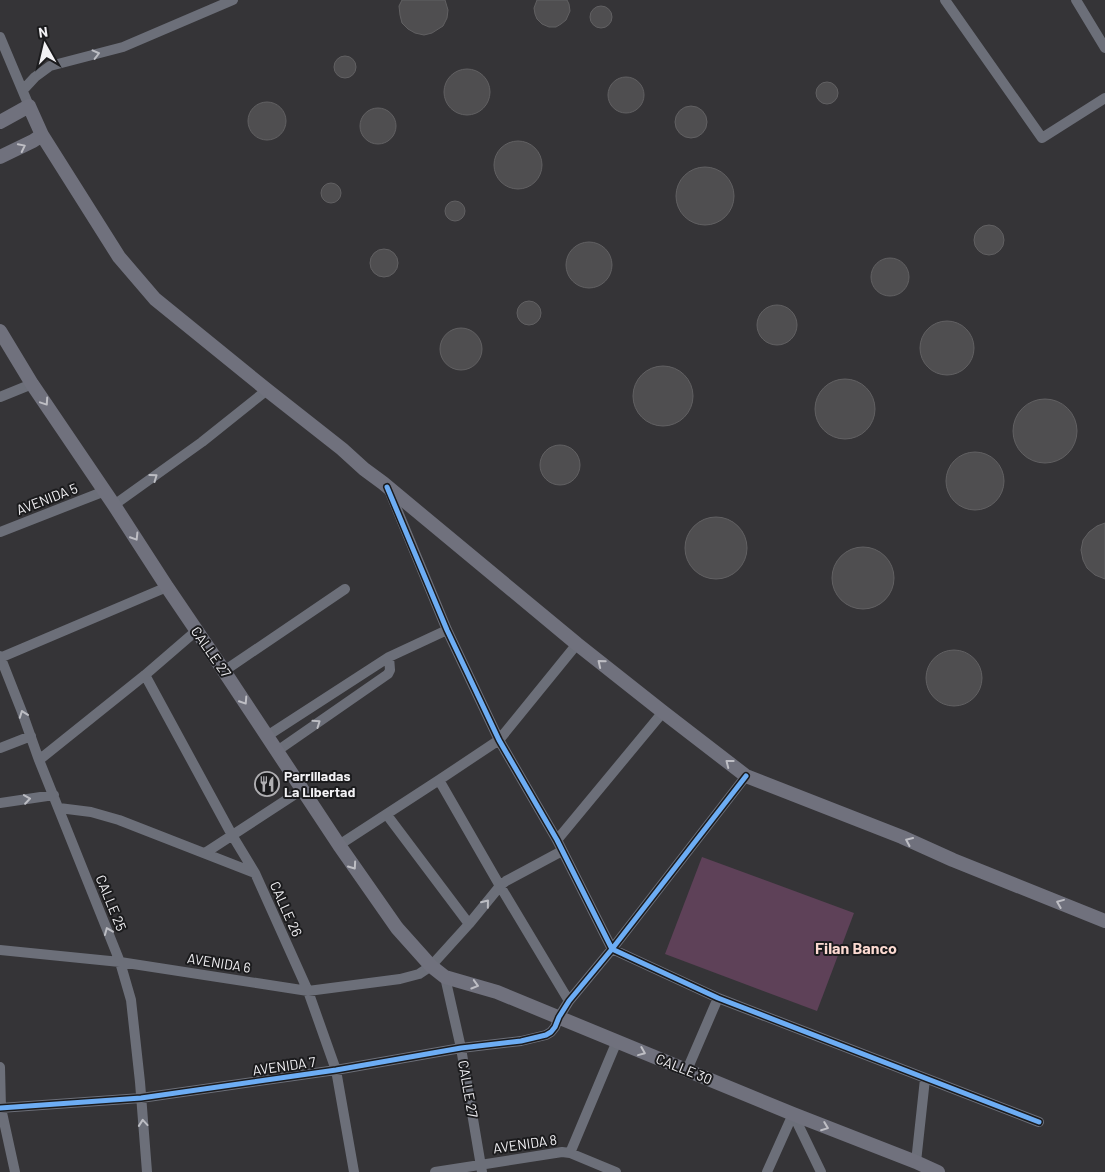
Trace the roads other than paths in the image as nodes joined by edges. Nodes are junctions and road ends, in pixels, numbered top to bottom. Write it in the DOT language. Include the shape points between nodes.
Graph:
graph roads {
  1 [pos="233,0"];
  2 [pos="945,0"];
  3 [pos="1076,0"];
  4 [pos="0,38"];
  5 [pos="1105,48"];
  6 [pos="23,90"];
  7 [pos="1105,98"];
  8 [pos="29,106"];
  9 [pos="0,122"];
  10 [pos="42,135"];
  11 [pos="0,157"];
  12 [pos="0,331"];
  13 [pos="32,384"];
  14 [pos="267,390"];
  15 [pos="0,397"];
  16 [pos="388,486"];
  17 [pos="105,491"];
  18 [pos="114,505"];
  19 [pos="0,532"];
  20 [pos="167,587"];
  21 [pos="345,589"];
  22 [pos="447,630"];
  23 [pos="196,631"];
  24 [pos="578,644"];
  25 [pos="0,657"];
  26 [pos="389,657"];
  27 [pos="224,670"];
  28 [pos="144,675"];
  29 [pos="663,712"];
  30 [pos="31,736"];
  31 [pos="267,736"];
  32 [pos="499,740"];
  33 [pos="0,748"];
  34 [pos="277,751"];
  35 [pos="39,760"];
  36 [pos="746,776"];
  37 [pos="440,780"];
  38 [pos="303,789"];
  39 [pos="54,795"];
  40 [pos="0,803"];
  41 [pos="59,808"];
  42 [pos="387,815"];
  43 [pos="232,835"];
  44 [pos="557,840"];
  45 [pos="339,845"];
  46 [pos="562,851"];
  47 [pos="205,853"];
  48 [pos="255,873"];
  49 [pos="500,886"];
  50 [pos="1105,921"];
  51 [pos="469,924"];
  52 [pos="612,948"];
  53 [pos="0,950"];
  54 [pos="120,962"];
  55 [pos="431,966"];
  56 [pos="445,977"];
  57 [pos="308,991"];
  58 [pos="718,998"];
  59 [pos="569,1001"];
  60 [pos="559,1017"];
  61 [pos="617,1041"];
  62 [pos="461,1048"];
  63 [pos="0,1067"];
  64 [pos="336,1070"];
  65 [pos="687,1070"];
  66 [pos="925,1079"];
  67 [pos="141,1098"];
  68 [pos="1,1108"];
  69 [pos="793,1114"];
  70 [pos="1039,1122"];
  71 [pos="570,1152"];
  72 [pos="916,1162"];
  73 [pos="481,1168"];
  74 [pos="14,1172"];
  75 [pos="147,1172"];
  76 [pos="354,1172"];
  77 [pos="435,1172"];
  78 [pos="616,1172"];
  79 [pos="768,1172"];
  80 [pos="821,1172"];
  81 [pos="938,1172"];
  6 -- 1 [label="street, one-way" via="50,66 123,48"];
  2 -- 7 [label="street" via="1042,138"];
  3 -- 5 [label="street"];
  4 -- 6 [label="street"];
  6 -- 8 [label="street"];
  8 -- 9 [label="main road"];
  8 -- 10 [label="main road"];
  11 -- 10 [label="main road, one-way"];
  10 -- 14 [label="main road" via="119,257 155,299"];
  12 -- 13 [label="main road, CALLE 27"];
  13 -- 15 [label="street"];
  13 -- 17 [label="main road, CALLE 27, one-way"];
  14 -- 16 [label="main road"];
  18 -- 14 [label="street, one-way" via="202,442"];
  16 -- 22 [label="street"];
  16 -- 24 [label="main road"];
  17 -- 18 [label="main road, CALLE 27"];
  17 -- 19 [label="street, AVENIDA 5"];
  18 -- 20 [label="main road, CALLE 27, one-way"];
  20 -- 23 [label="main road, CALLE 27"];
  20 -- 25 [label="street"];
  21 -- 27 [label="street"];
  22 -- 26 [label="street"];
  22 -- 32 [label="street"];
  23 -- 27 [label="main road, CALLE 27"];
  23 -- 28 [label="street"];
  29 -- 24 [label="main road, one-way"];
  24 -- 32 [label="street"];
  30 -- 25 [label="street, CALLE 25, one-way"];
  26 -- 31 [label="street"];
  34 -- 26 [label="street, one-way" via="388,674"];
  27 -- 31 [label="main road, CALLE 27, one-way"];
  28 -- 35 [label="street"];
  28 -- 43 [label="street, CALLE 26"];
  36 -- 29 [label="main road, one-way"];
  29 -- 44 [label="street"];
  30 -- 33 [label="street"];
  30 -- 35 [label="street, CALLE 25"];
  31 -- 34 [label="main road, CALLE 27"];
  32 -- 37 [label="street"];
  32 -- 44 [label="street"];
  34 -- 38 [label="main road, CALLE 27"];
  35 -- 39 [label="street, CALLE 25"];
  50 -- 36 [label="main road, one-way"];
  36 -- 52 [label="street, AVENIDA 7"];
  37 -- 42 [label="street"];
  37 -- 49 [label="street"];
  38 -- 43 [label="street"];
  38 -- 45 [label="main road, CALLE 27"];
  40 -- 39 [label="street, one-way"];
  39 -- 41 [label="street, CALLE 25"];
  41 -- 47 [label="street" via="120,820"];
  54 -- 41 [label="street, CALLE 25, one-way"];
  42 -- 45 [label="street"];
  42 -- 51 [label="street"];
  43 -- 47 [label="street"];
  43 -- 48 [label="street, CALLE 26"];
  44 -- 46 [label="street"];
  45 -- 55 [label="main road, CALLE 27, one-way" via="397,928"];
  46 -- 49 [label="street"];
  46 -- 52 [label="street"];
  47 -- 48 [label="street"];
  48 -- 57 [label="street, CALLE 26"];
  51 -- 49 [label="street, one-way"];
  49 -- 59 [label="street"];
  51 -- 55 [label="street"];
  52 -- 58 [label="street"];
  52 -- 59 [label="street, AVENIDA 7"];
  53 -- 54 [label="street, AVENIDA 6"];
  54 -- 57 [label="street, AVENIDA 6"];
  54 -- 67 [label="street, CALLE 25" via="131,1000"];
  55 -- 56 [label="main road, CALLE 30"];
  55 -- 57 [label="street, AVENIDA 6" via="419,974 400,979"];
  56 -- 60 [label="main road, CALLE 30, one-way" via="497,992"];
  56 -- 62 [label="street, CALLE 27"];
  57 -- 64 [label="street, CALLE 26"];
  58 -- 65 [label="street"];
  58 -- 66 [label="street"];
  59 -- 60 [label="street, AVENIDA 7"];
  60 -- 61 [label="main road, CALLE 30"];
  60 -- 62 [label="street, AVENIDA 7" via="555,1027 546,1035"];
  61 -- 65 [label="main road, CALLE 30, one-way"];
  61 -- 71 [label="street"];
  62 -- 64 [label="street, AVENIDA 7"];
  62 -- 73 [label="street, CALLE 27"];
  63 -- 68 [label="street"];
  64 -- 67 [label="street, AVENIDA 7"];
  64 -- 76 [label="street, CALLE 26"];
  65 -- 69 [label="main road, CALLE 30"];
  66 -- 70 [label="street"];
  66 -- 72 [label="street"];
  67 -- 68 [label="street, AVENIDA 7"];
  75 -- 67 [label="street, CALLE 25, one-way"];
  68 -- 74 [label="street"];
  69 -- 72 [label="main road, CALLE 30, one-way"];
  69 -- 79 [label="street"];
  69 -- 80 [label="street"];
  71 -- 73 [label="street, AVENIDA 8"];
  71 -- 78 [label="street, AVENIDA 8"];
  72 -- 81 [label="main road, CALLE 30"];
  73 -- 77 [label="street, AVENIDA 8"];
}
